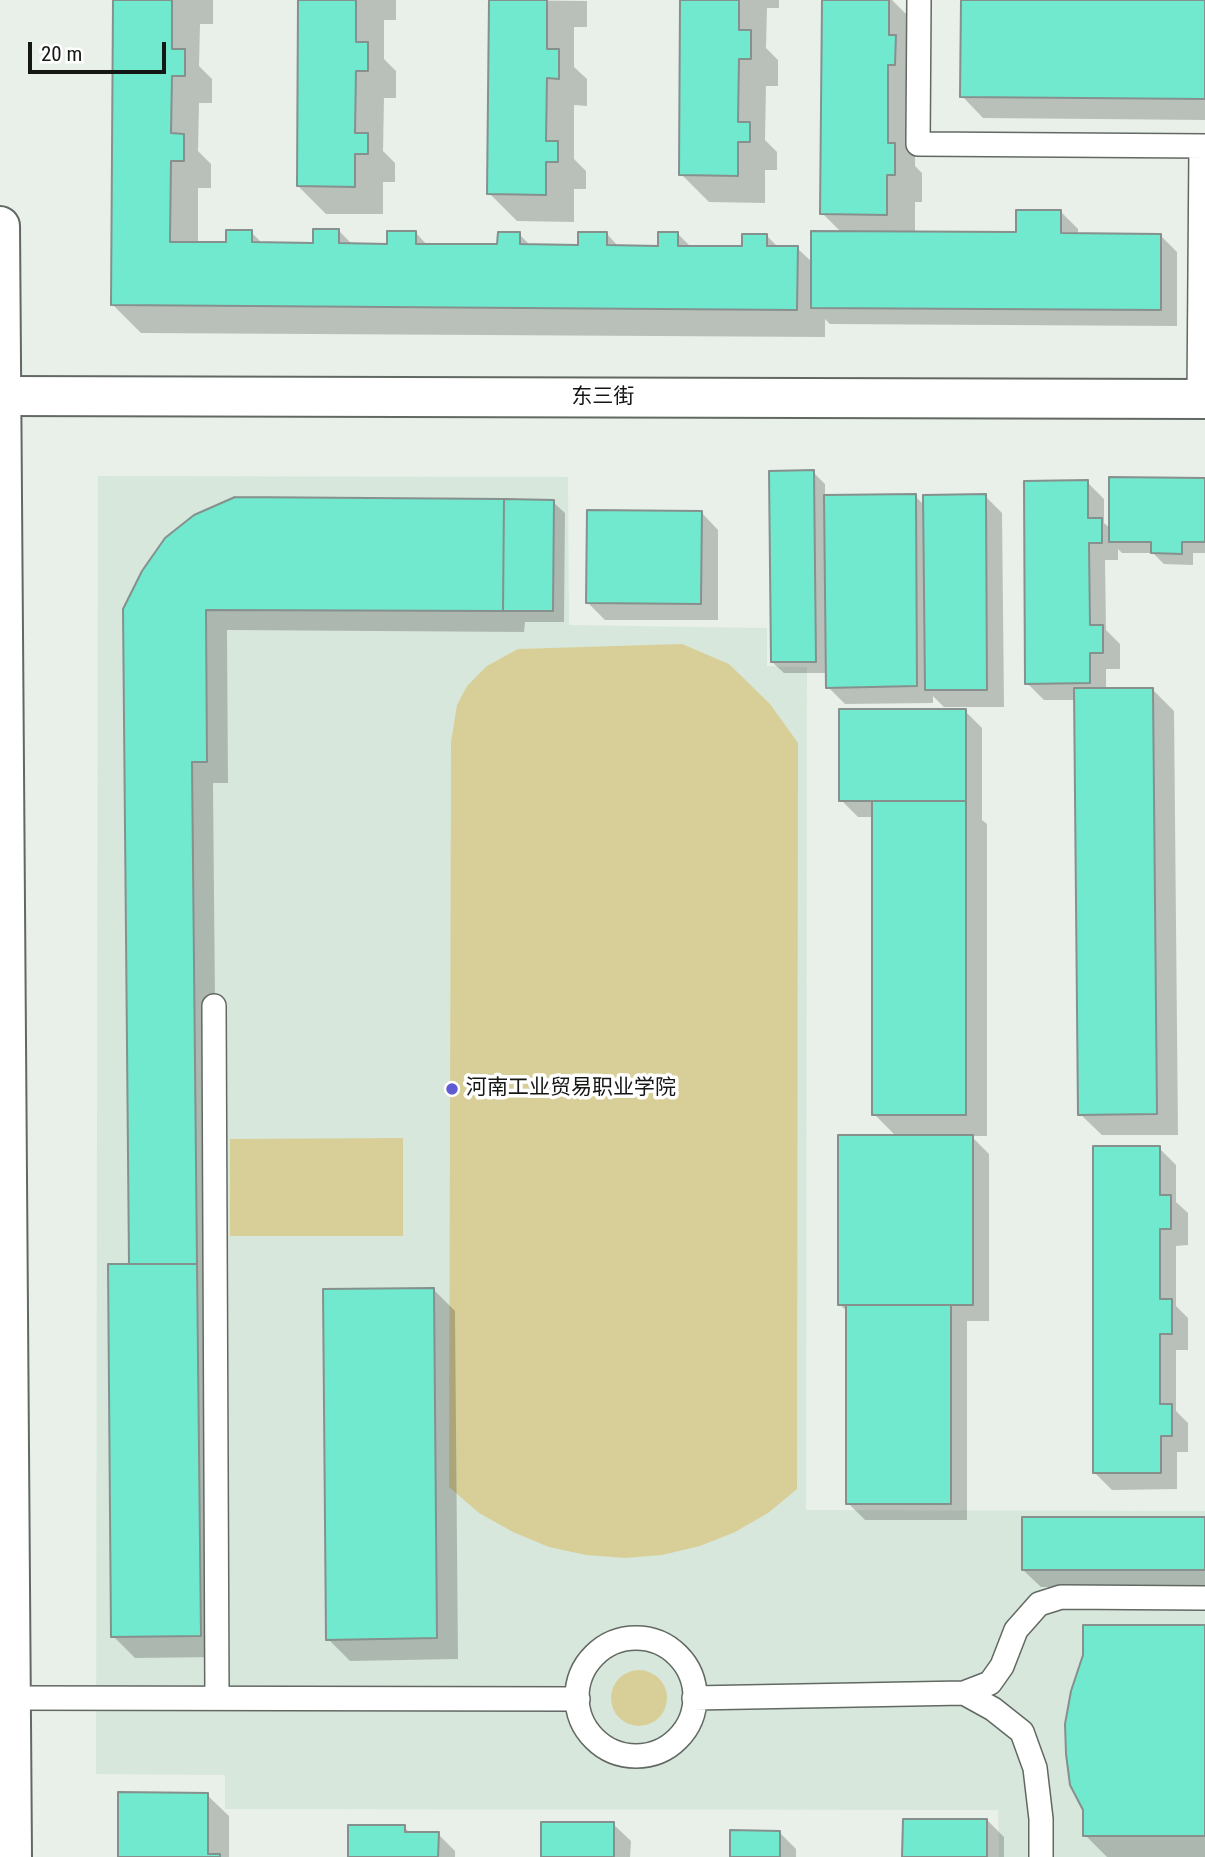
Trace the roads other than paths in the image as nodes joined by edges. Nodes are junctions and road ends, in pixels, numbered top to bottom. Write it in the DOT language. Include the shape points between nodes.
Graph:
graph roads {
  1 [pos="919,0"];
  2 [pos="1203,146"];
  3 [pos="0,226"];
  4 [pos="1,396"];
  5 [pos="1202,399"];
  6 [pos="2,888"];
  7 [pos="214,1006"];
  8 [pos="1205,1598"];
  9 [pos="964,1693"];
  10 [pos="10,1698"];
  11 [pos="216,1698"];
  12 [pos="694,1698"];
  13 [pos="578,1699"];
  14 [pos="6,1807"];
  15 [pos="12,1857"];
  16 [pos="1041,1857"];
  1 -- 2 [label="lane" via="918,144"];
  2 -- 5 [label="lane"];
  3 -- 4 [label="street"];
  4 -- 5 [label="street, 东三街"];
  4 -- 6 [label="street"];
  6 -- 10 [label="street"];
  7 -- 11 [label="lane"];
  8 -- 9 [label="lane" via="1061,1597 1039,1604 1016,1630 990,1683"];
  9 -- 12 [label="lane"];
  9 -- 16 [label="lane" via="1022,1732 1035,1768"];
  10 -- 11 [label="lane"];
  10 -- 14 [label="street"];
  11 -- 13 [label="lane"];
  12 -- 13 [label="lane" via="687,1727 674,1743 657,1753 636,1757 616,1754 599,1744 585,1728"];
  12 -- 13 [label="lane" via="688,1669 676,1653 658,1642 638,1638 617,1641 599,1651 585,1667"];
  14 -- 15 [label="street"];
}
